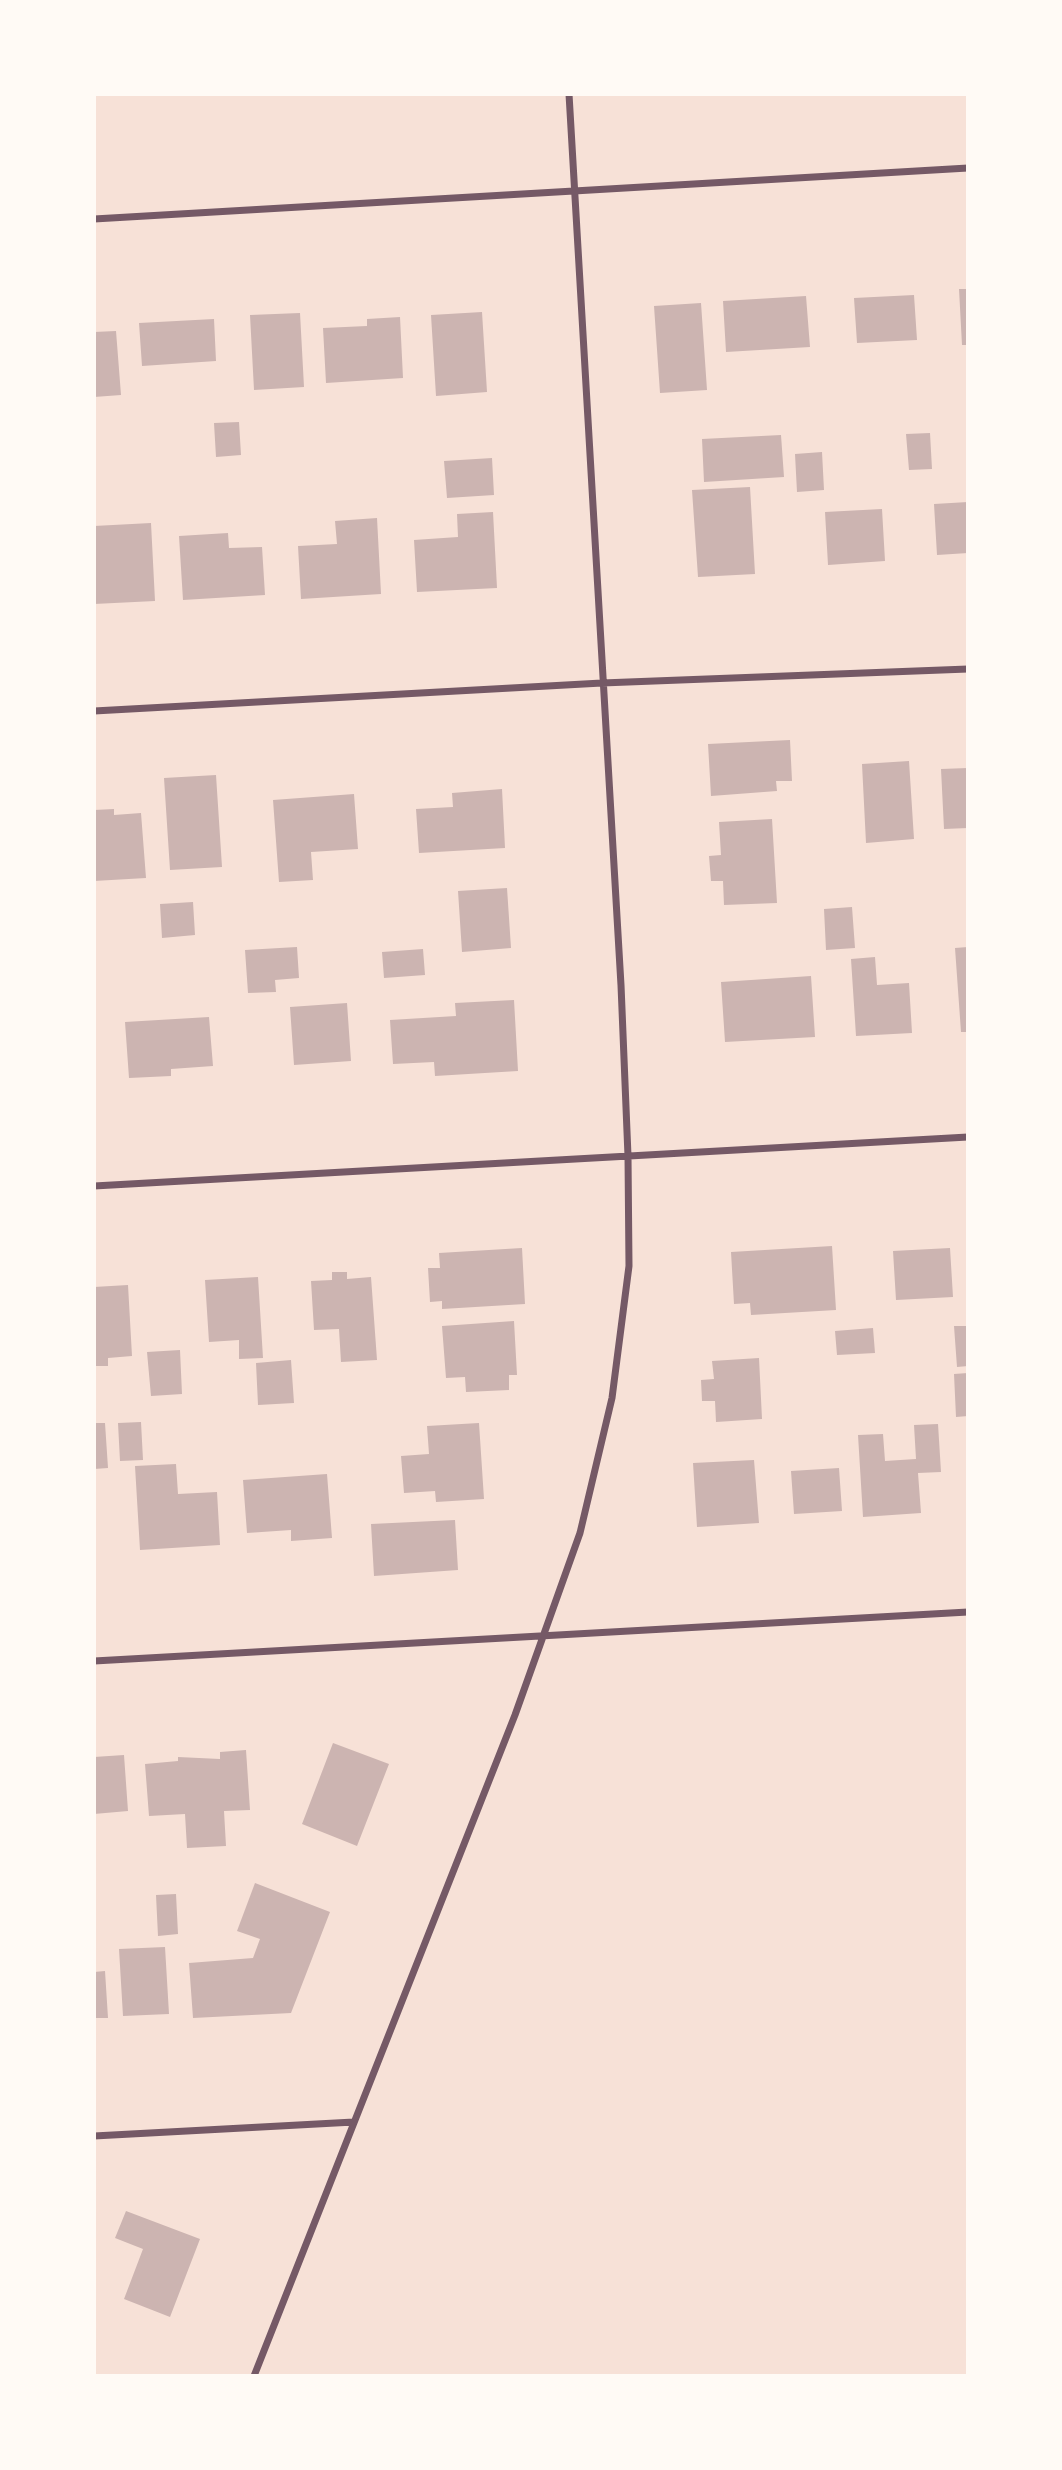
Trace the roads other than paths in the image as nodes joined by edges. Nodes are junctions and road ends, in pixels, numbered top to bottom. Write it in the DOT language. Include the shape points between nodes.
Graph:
graph roads {
  1 [pos="569,94"];
  2 [pos="968,168"];
  3 [pos="574,192"];
  4 [pos="94,219"];
  5 [pos="968,669"];
  6 [pos="602,683"];
  7 [pos="94,711"];
  8 [pos="968,1137"];
  9 [pos="628,1156"];
  10 [pos="94,1186"];
  11 [pos="968,1612"];
  12 [pos="542,1636"];
  13 [pos="94,1661"];
  14 [pos="354,2122"];
  15 [pos="94,2136"];
  16 [pos="254,2375"];
  1 -- 3 [label="street"];
  2 -- 3 [label="street"];
  3 -- 4 [label="street"];
  3 -- 6 [label="street"];
  5 -- 6 [label="street"];
  6 -- 7 [label="street"];
  6 -- 9 [label="street"];
  8 -- 9 [label="street"];
  9 -- 10 [label="street"];
  9 -- 12 [label="street" via="629,1266 612,1398 580,1533"];
  11 -- 12 [label="street"];
  12 -- 13 [label="street"];
  12 -- 14 [label="street"];
  14 -- 15 [label="street"];
  14 -- 16 [label="street"];
}
